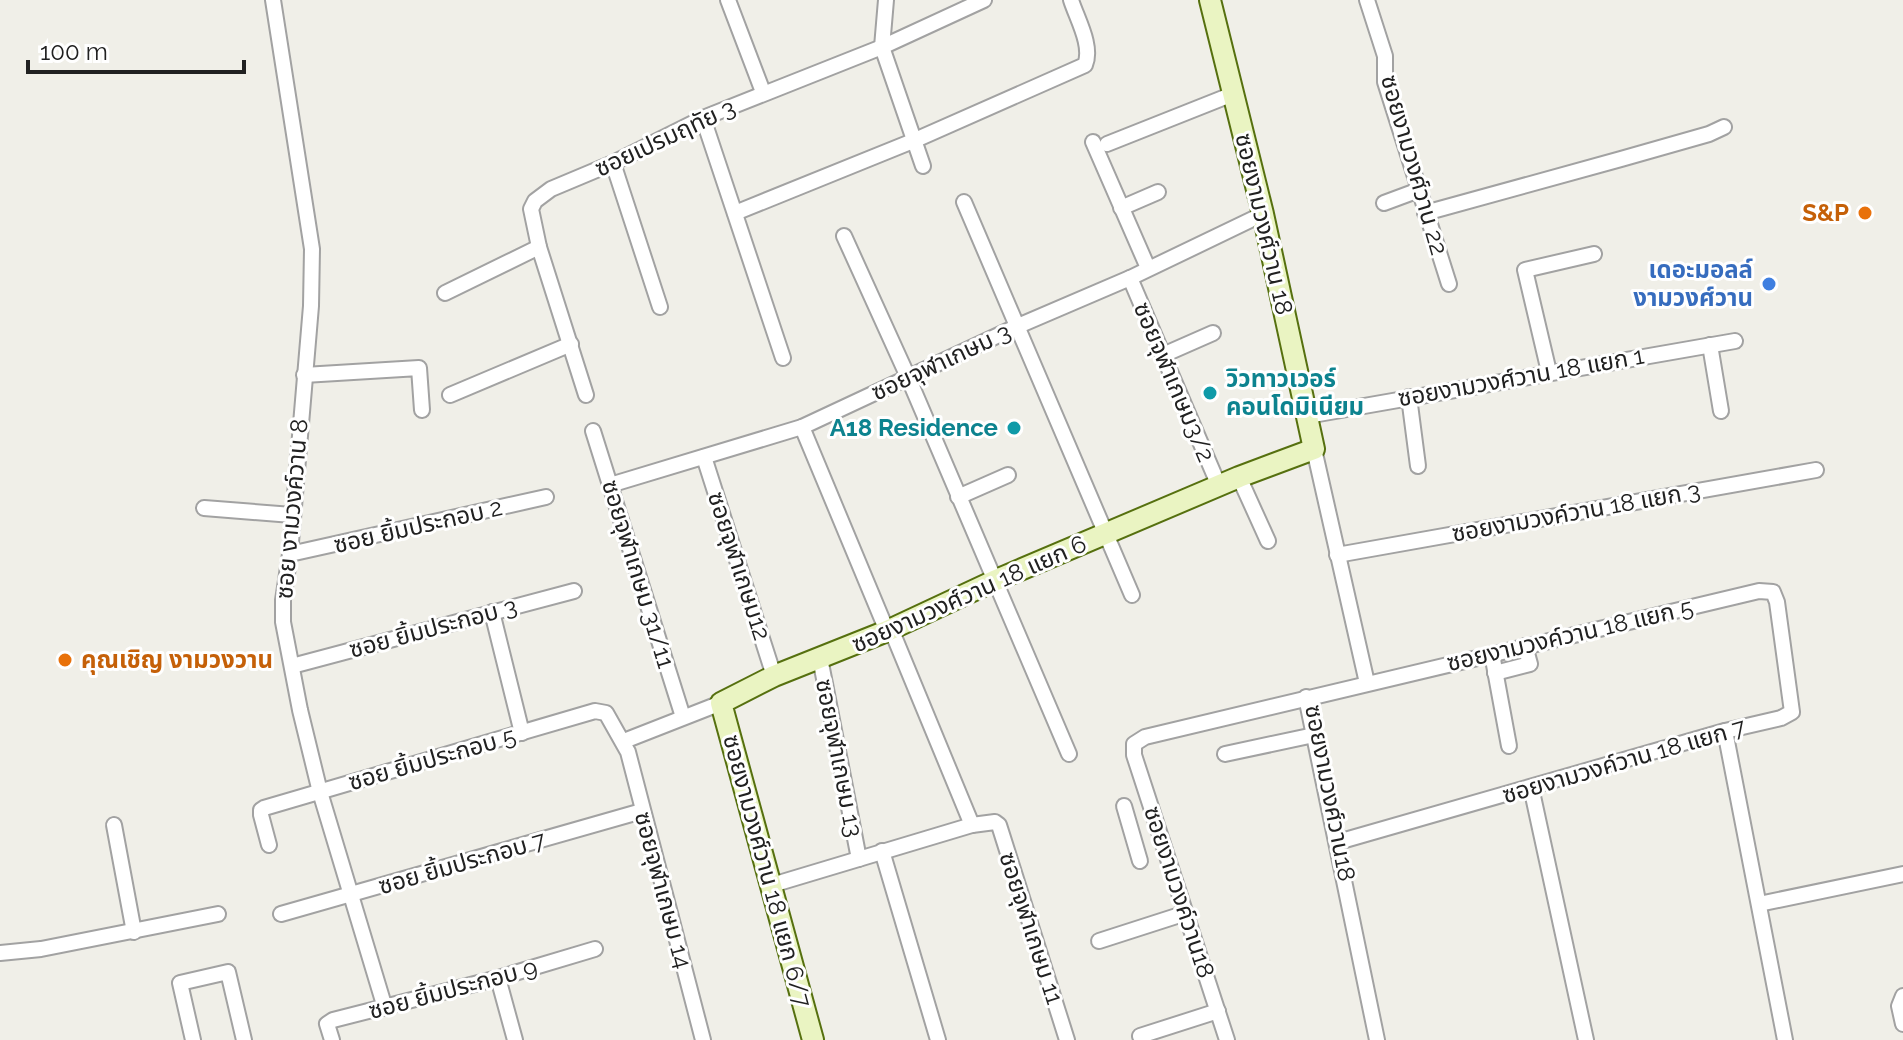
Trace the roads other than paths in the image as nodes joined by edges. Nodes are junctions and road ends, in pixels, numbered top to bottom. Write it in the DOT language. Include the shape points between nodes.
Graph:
graph roads {
  1 [pos="273,0"];
  2 [pos="728,0"];
  3 [pos="886,0"];
  4 [pos="984,0"];
  5 [pos="1071,0"];
  6 [pos="1210,0"];
  7 [pos="1367,0"];
  8 [pos="882,47"];
  9 [pos="763,92"];
  10 [pos="1233,94"];
  11 [pos="703,118"];
  12 [pos="1724,127"];
  13 [pos="913,141"];
  14 [pos="613,163"];
  15 [pos="923,166"];
  16 [pos="1419,190"];
  17 [pos="1158,192"];
  18 [pos="964,202"];
  19 [pos="1384,203"];
  20 [pos="1121,208"];
  21 [pos="735,213"];
  22 [pos="1425,213"];
  23 [pos="1263,214"];
  24 [pos="844,236"];
  25 [pos="539,247"];
  26 [pos="1594,254"];
  27 [pos="1148,268"];
  28 [pos="1130,278"];
  29 [pos="1449,284"];
  30 [pos="445,293"];
  31 [pos="660,307"];
  32 [pos="1018,326"];
  33 [pos="1213,333"];
  34 [pos="1735,341"];
  35 [pos="571,344"];
  36 [pos="1710,345"];
  37 [pos="1163,355"];
  38 [pos="783,358"];
  39 [pos="1549,372"];
  40 [pos="304,375"];
  41 [pos="908,377"];
  42 [pos="450,395"];
  43 [pos="586,395"];
  44 [pos="1409,397"];
  45 [pos="422,410"];
  46 [pos="1721,411"];
  47 [pos="1307,416"];
  48 [pos="802,427"];
  49 [pos="593,431"];
  50 [pos="1314,449"];
  51 [pos="704,457"];
  52 [pos="1418,466"];
  53 [pos="1816,470"];
  54 [pos="1008,475"];
  55 [pos="1239,477"];
  56 [pos="610,485"];
  57 [pos="1219,486"];
  58 [pos="546,497"];
  59 [pos="958,497"];
  60 [pos="204,508"];
  61 [pos="292,515"];
  62 [pos="1105,534"];
  63 [pos="1268,541"];
  64 [pos="290,554"];
  65 [pos="1337,555"];
  66 [pos="994,581"];
  67 [pos="574,591"];
  68 [pos="1773,592"];
  69 [pos="1132,595"];
  70 [pos="492,612"];
  71 [pos="889,630"];
  72 [pos="1525,646"];
  73 [pos="1492,654"];
  74 [pos="820,658"];
  75 [pos="292,666"];
  76 [pos="1495,673"];
  77 [pos="774,676"];
  78 [pos="1367,683"];
  79 [pos="1306,697"];
  80 [pos="721,703"];
  81 [pos="683,717"];
  82 [pos="1725,731"];
  83 [pos="522,733"];
  84 [pos="1314,735"];
  85 [pos="624,741"];
  86 [pos="1509,746"];
  87 [pos="1069,754"];
  88 [pos="1225,754"];
  89 [pos="1531,787"];
  90 [pos="320,792"];
  91 [pos="1124,806"];
  92 [pos="642,811"];
  93 [pos="1155,819"];
  94 [pos="114,825"];
  95 [pos="972,825"];
  96 [pos="1130,828"];
  97 [pos="1338,842"];
  98 [pos="269,845"];
  99 [pos="882,851"];
  100 [pos="859,859"];
  101 [pos="1140,861"];
  102 [pos="1903,874"];
  103 [pos="772,885"];
  104 [pos="351,895"];
  105 [pos="1759,904"];
  106 [pos="1186,913"];
  107 [pos="218,914"];
  108 [pos="281,914"];
  109 [pos="134,932"];
  110 [pos="1099,941"];
  111 [pos="595,949"];
  112 [pos="0,953"];
  113 [pos="498,978"];
  114 [pos="1903,996"];
  115 [pos="385,1008"];
  116 [pos="1218,1011"];
  117 [pos="1903,1024"];
  118 [pos="1140,1036"];
  119 [pos="193,1040"];
  120 [pos="244,1040"];
  121 [pos="332,1040"];
  122 [pos="515,1040"];
  123 [pos="703,1040"];
  124 [pos="813,1040"];
  125 [pos="938,1040"];
  126 [pos="1067,1040"];
  127 [pos="1227,1040"];
  128 [pos="1377,1040"];
  129 [pos="1586,1040"];
  130 [pos="1785,1040"];
  1 -- 40 [label="street, ซอย งามวงค์วาน 8" via="312,249"];
  2 -- 9 [label="street"];
  3 -- 8 [label="street"];
  4 -- 8 [label="street, ซอยเปรมฤทัย 3"];
  5 -- 13 [label="street" via="1086,46 1085,65"];
  6 -- 10 [label="street, ซอยงามวงศ์วาน 18"];
  7 -- 16 [label="street, ซอยงามวงศ์วาน 22" via="1385,56 1385,82"];
  8 -- 9 [label="street, ซอยเปรมฤทัย 3"];
  8 -- 13 [label="street"];
  9 -- 11 [label="street, ซอยเปรมฤทัย 3"];
  10 -- 20 [label="street" via="1100,143"];
  10 -- 23 [label="street, ซอยงามวงศ์วาน 18"];
  11 -- 14 [label="street, ซอยเปรมฤทัย 3"];
  11 -- 21 [label="street"];
  12 -- 22 [label="street"];
  13 -- 15 [label="street"];
  13 -- 21 [label="street"];
  14 -- 25 [label="street, ซอยเปรมฤทัย 3" via="535,201 531,209"];
  14 -- 31 [label="street"];
  16 -- 19 [label="street"];
  16 -- 22 [label="street, ซอยงามวงศ์วาน 22"];
  17 -- 20 [label="street"];
  18 -- 32 [label="street"];
  20 -- 27 [label="street"];
  21 -- 38 [label="street"];
  22 -- 29 [label="street, ซอยงามวงศ์วาน 22"];
  23 -- 27 [label="street, ซอยจุฬาเกษม 3"];
  23 -- 47 [label="street, ซอยงามวงศ์วาน 18"];
  24 -- 41 [label="street"];
  25 -- 30 [label="street"];
  25 -- 35 [label="street, ซอยเปรมฤทัย 3"];
  26 -- 39 [label="street" via="1525,270"];
  27 -- 28 [label="street, ซอยจุฬาเกษม 3"];
  28 -- 32 [label="street, ซอยจุฬาเกษม 3"];
  28 -- 37 [label="street, ซอยจุฬาเกษม3/2"];
  32 -- 41 [label="street, ซอยจุฬาเกษม 3"];
  32 -- 62 [label="street"];
  33 -- 37 [label="street"];
  34 -- 36 [label="street, ซอยงามวงศ์วาน 18 แยก 1"];
  35 -- 42 [label="street"];
  35 -- 43 [label="street, ซอยเปรมฤทัย 3"];
  36 -- 39 [label="street, ซอยงามวงศ์วาน 18 แยก 1"];
  36 -- 46 [label="street"];
  37 -- 57 [label="street, ซอยจุฬาเกษม3/2"];
  39 -- 44 [label="street, ซอยงามวงศ์วาน 18 แยก 1"];
  40 -- 45 [label="street" via="419,368"];
  40 -- 61 [label="street, ซอย งามวงค์วาน 8"];
  41 -- 48 [label="street, ซอยจุฬาเกษม 3"];
  41 -- 59 [label="street"];
  44 -- 47 [label="street, ซอยงามวงศ์วาน 18 แยก 1"];
  44 -- 52 [label="street"];
  47 -- 50 [label="street, ซอยงามวงศ์วาน 18"];
  48 -- 51 [label="street, ซอยจุฬาเกษม 3"];
  48 -- 71 [label="street"];
  49 -- 56 [label="street, ซอยจุฬาเกษม 31/11"];
  50 -- 55 [label="street, ซอยงามวงศ์วาน 18 แยก 6"];
  50 -- 65 [label="street"];
  51 -- 56 [label="street, ซอยจุฬาเกษม 3"];
  51 -- 77 [label="street, ซอยจุฬาเกษม12"];
  53 -- 65 [label="street, ซอยงามวงค์วาน 18 แยก 3"];
  54 -- 59 [label="street"];
  55 -- 57 [label="street, ซอยงามวงศ์วาน 18 แยก 6"];
  55 -- 63 [label="street"];
  56 -- 81 [label="street, ซอยจุฬาเกษม 31/11"];
  57 -- 62 [label="street, ซอยงามวงศ์วาน 18 แยก 6"];
  58 -- 64 [label="street, ซอย ยิ้มประกอบ 2"];
  59 -- 66 [label="street"];
  60 -- 61 [label="street"];
  61 -- 64 [label="street, ซอย งามวงค์วาน 8"];
  62 -- 66 [label="street, ซอยงามวงศ์วาน 18 แยก 6"];
  62 -- 69 [label="street"];
  64 -- 75 [label="street, ซอย งามวงค์วาน 8" via="283,622"];
  65 -- 78 [label="street"];
  66 -- 71 [label="street, ซอยงามวงศ์วาน 18 แยก 6"];
  66 -- 87 [label="street"];
  67 -- 70 [label="street, ซอย ยิ้มประกอบ 3"];
  68 -- 72 [label="street, ซอยงามวงค์วาน 18 แยก 5"];
  68 -- 82 [label="street, ซอยงามวงค์วาน 18 แยก 7" via="1792,712"];
  70 -- 75 [label="street, ซอย ยิ้มประกอบ 3"];
  70 -- 83 [label="street"];
  71 -- 74 [label="street, ซอยงามวงศ์วาน 18 แยก 6"];
  71 -- 95 [label="street"];
  72 -- 73 [label="street, ซอยงามวงค์วาน 18 แยก 5"];
  72 -- 76 [label="street" via="1530,664"];
  73 -- 76 [label="street"];
  73 -- 78 [label="street, ซอยงามวงค์วาน 18 แยก 5"];
  74 -- 77 [label="street, ซอยงามวงศ์วาน 18 แยก 6"];
  74 -- 100 [label="street, ซอยจุฬาเกษม 13"];
  75 -- 90 [label="street, ซอย งามวงค์วาน 8"];
  76 -- 86 [label="street"];
  77 -- 80 [label="street, ซอยงามวงศ์วาน 18 แยก 6"];
  78 -- 79 [label="street, ซอยงามวงศ์วาน18"];
  79 -- 84 [label="street, ซอยงามวงศ์วาน18"];
  79 -- 93 [label="street, ซอยงามวงค์วาน18" via="1134,744"];
  80 -- 81 [label="street, ซอยงามวงศ์วาน 18 แยก 6"];
  80 -- 103 [label="street, ซอยงามวงศ์วาน 18 แยก 6/7"];
  81 -- 85 [label="street, ซอยงามวงศ์วาน 18 แยก 6"];
  82 -- 89 [label="street, ซอยงามวงค์วาน 18 แยก 7"];
  82 -- 105 [label="street"];
  83 -- 85 [label="street, ซอย ยิ้มประกอบ 5" via="600,710"];
  83 -- 90 [label="street, ซอย ยิ้มประกอบ 5"];
  84 -- 88 [label="street"];
  84 -- 97 [label="street, ซอยงามวงศ์วาน18"];
  85 -- 92 [label="street, ซอยจุฬาเกษม 14"];
  89 -- 97 [label="street, ซอยงามวงค์วาน 18 แยก 7"];
  89 -- 129 [label="street"];
  90 -- 98 [label="street, ซอย ยิ้มประกอบ 5" via="261,810"];
  90 -- 104 [label="street, ซอย งามวงค์วาน 8"];
  91 -- 96 [label="street"];
  92 -- 104 [label="street, ซอย ยิ้มประกอบ 7"];
  92 -- 123 [label="street, ซอยจุฬาเกษม 14"];
  93 -- 96 [label="street"];
  93 -- 106 [label="street, ซอยงามวงค์วาน18"];
  94 -- 109 [label="street"];
  95 -- 99 [label="street"];
  95 -- 126 [label="street, ซอยจุฬาเกษม 11" via="999,825"];
  96 -- 101 [label="street"];
  97 -- 128 [label="street, ซอยงามวงศ์วาน18"];
  99 -- 100 [label="street"];
  99 -- 125 [label="street"];
  100 -- 103 [label="street"];
  102 -- 105 [label="street"];
  103 -- 124 [label="street, ซอยงามวงศ์วาน 18 แยก 6/7"];
  104 -- 108 [label="street, ซอย ยิ้มประกอบ 7"];
  104 -- 115 [label="street, ซอย งามวงค์วาน 8"];
  105 -- 130 [label="street"];
  106 -- 110 [label="street"];
  106 -- 116 [label="street, ซอยงามวงค์วาน18"];
  107 -- 109 [label="street"];
  109 -- 112 [label="street"];
  111 -- 113 [label="street, ซอย ยิ้มประกอบ 9"];
  113 -- 115 [label="street, ซอย ยิ้มประกอบ 9"];
  113 -- 122 [label="street"];
  114 -- 117 [label="street"];
  115 -- 121 [label="street, ซอย ยิ้มประกอบ 9" via="333,1020 327,1024"];
  116 -- 118 [label="street"];
  116 -- 127 [label="street, ซอยงามวงค์วาน18"];
  119 -- 120 [label="street" via="180,983 228,972"];
}
